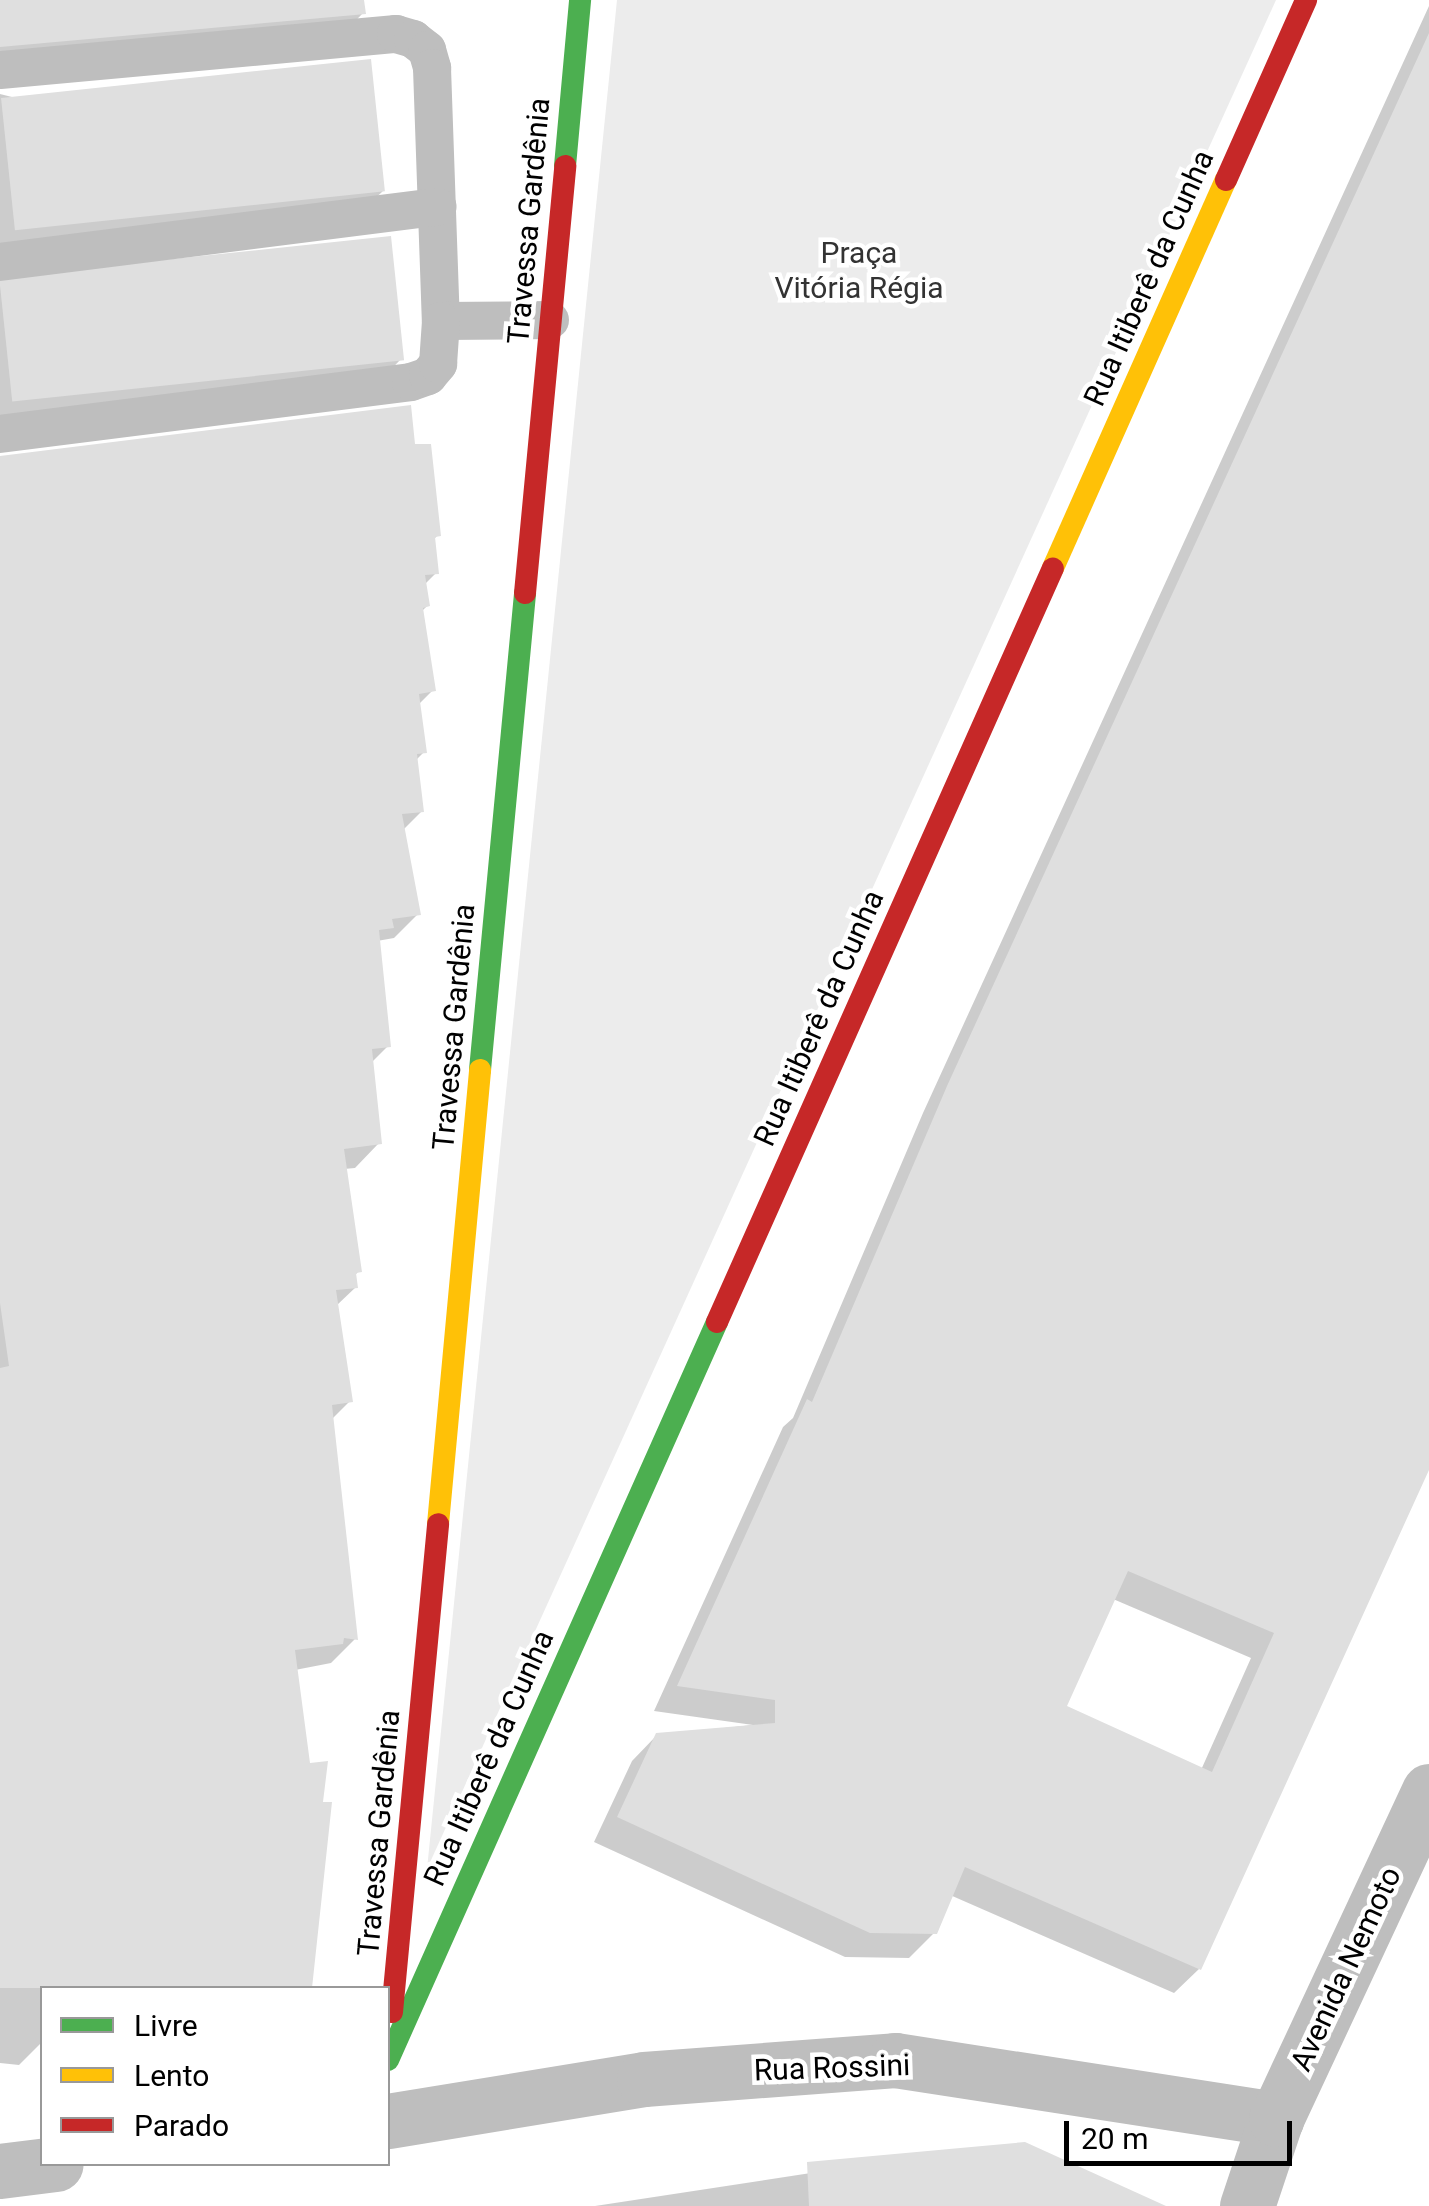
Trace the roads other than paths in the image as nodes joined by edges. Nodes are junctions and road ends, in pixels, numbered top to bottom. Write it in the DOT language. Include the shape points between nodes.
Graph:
graph roads {
  1 [pos="580,0"];
  2 [pos="1306,0"];
  3 [pos="0,70"];
  4 [pos="438,207"];
  5 [pos="0,262"];
  6 [pos="550,320"];
  7 [pos="441,321"];
  8 [pos="0,434"];
  9 [pos="1429,1791"];
  10 [pos="390,2039"];
  11 [pos="390,2056"];
  12 [pos="1276,2119"];
  13 [pos="390,2120"];
  14 [pos="40,2166"];
  15 [pos="0,2170"];
  16 [pos="1247,2206"];
  1 -- 6 [label="street, Travessa Gardênia"];
  2 -- 11 [label="street, Rua Itiberê da Cunha"];
  3 -- 4 [label="lane" via="396,34 413,38 427,50 432,68"];
  4 -- 5 [label="lane"];
  4 -- 7 [label="lane"];
  6 -- 7 [label="lane"];
  6 -- 10 [label="street, Travessa Gardênia"];
  7 -- 8 [label="lane" via="438,364 412,382"];
  9 -- 12 [label="street, Avenida Nemoto"];
  12 -- 13 [label="street, Rua Rossini" via="895,2060 644,2079"];
  12 -- 16 [label="street, Avenida Nemoto"];
  14 -- 15 [label="street"];
}
